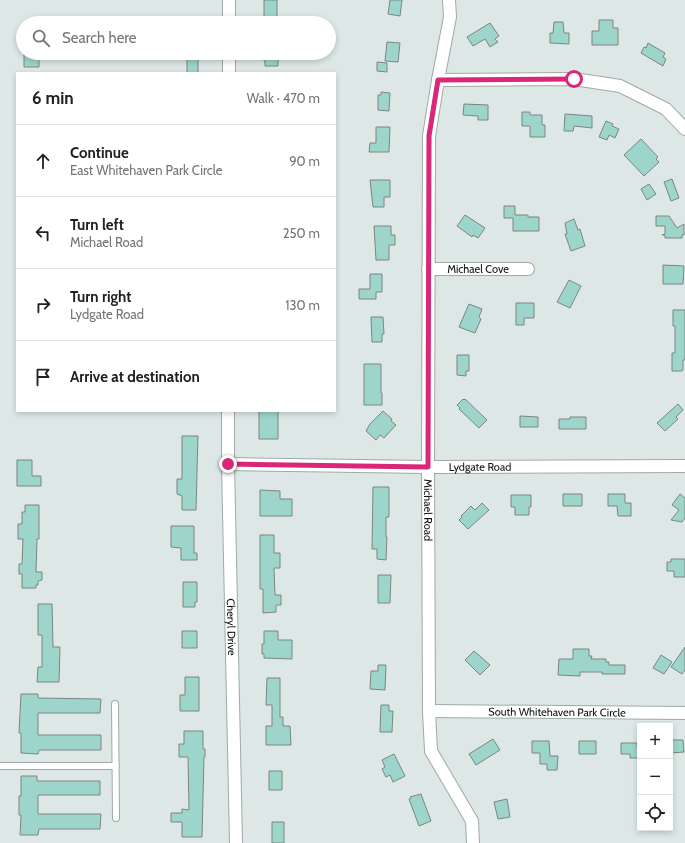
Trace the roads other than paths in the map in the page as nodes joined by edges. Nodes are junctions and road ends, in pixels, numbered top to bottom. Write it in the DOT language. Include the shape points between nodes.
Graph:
graph roads {
  1 [pos="229,0"];
  2 [pos="449,0"];
  3 [pos="229,16"];
  4 [pos="229,60"];
  5 [pos="229,72"];
  6 [pos="438,80"];
  7 [pos="685,129"];
  8 [pos="428,269"];
  9 [pos="528,269"];
  10 [pos="228,412"];
  11 [pos="228,464"];
  12 [pos="685,466"];
  13 [pos="428,467"];
  14 [pos="115,704"];
  15 [pos="429,711"];
  16 [pos="685,713"];
  17 [pos="0,766"];
  18 [pos="116,766"];
  19 [pos="116,818"];
  20 [pos="236,843"];
  21 [pos="473,843"];
  1 -- 3 [label="street"];
  2 -- 6 [label="street, Michael Road" via="450,17"];
  4 -- 5 [label="street"];
  6 -- 7 [label="street" via="574,79 620,86 666,109"];
  6 -- 8 [label="street, Michael Road" via="429,136"];
  8 -- 9 [label="street, Michael Cove"];
  8 -- 13 [label="street, Michael Road"];
  10 -- 11 [label="street, Cheryl Drive"];
  11 -- 13 [label="street, Lydgate Road"];
  11 -- 20 [label="street, Cheryl Drive"];
  12 -- 13 [label="street, Lydgate Road"];
  13 -- 15 [label="street, Michael Road"];
  14 -- 18 [label="lane"];
  15 -- 16 [label="street, South Whitehaven Park Circle"];
  15 -- 21 [label="street, Michael Road" via="431,751 472,821"];
  17 -- 18 [label="lane"];
  18 -- 19 [label="lane"];
}
